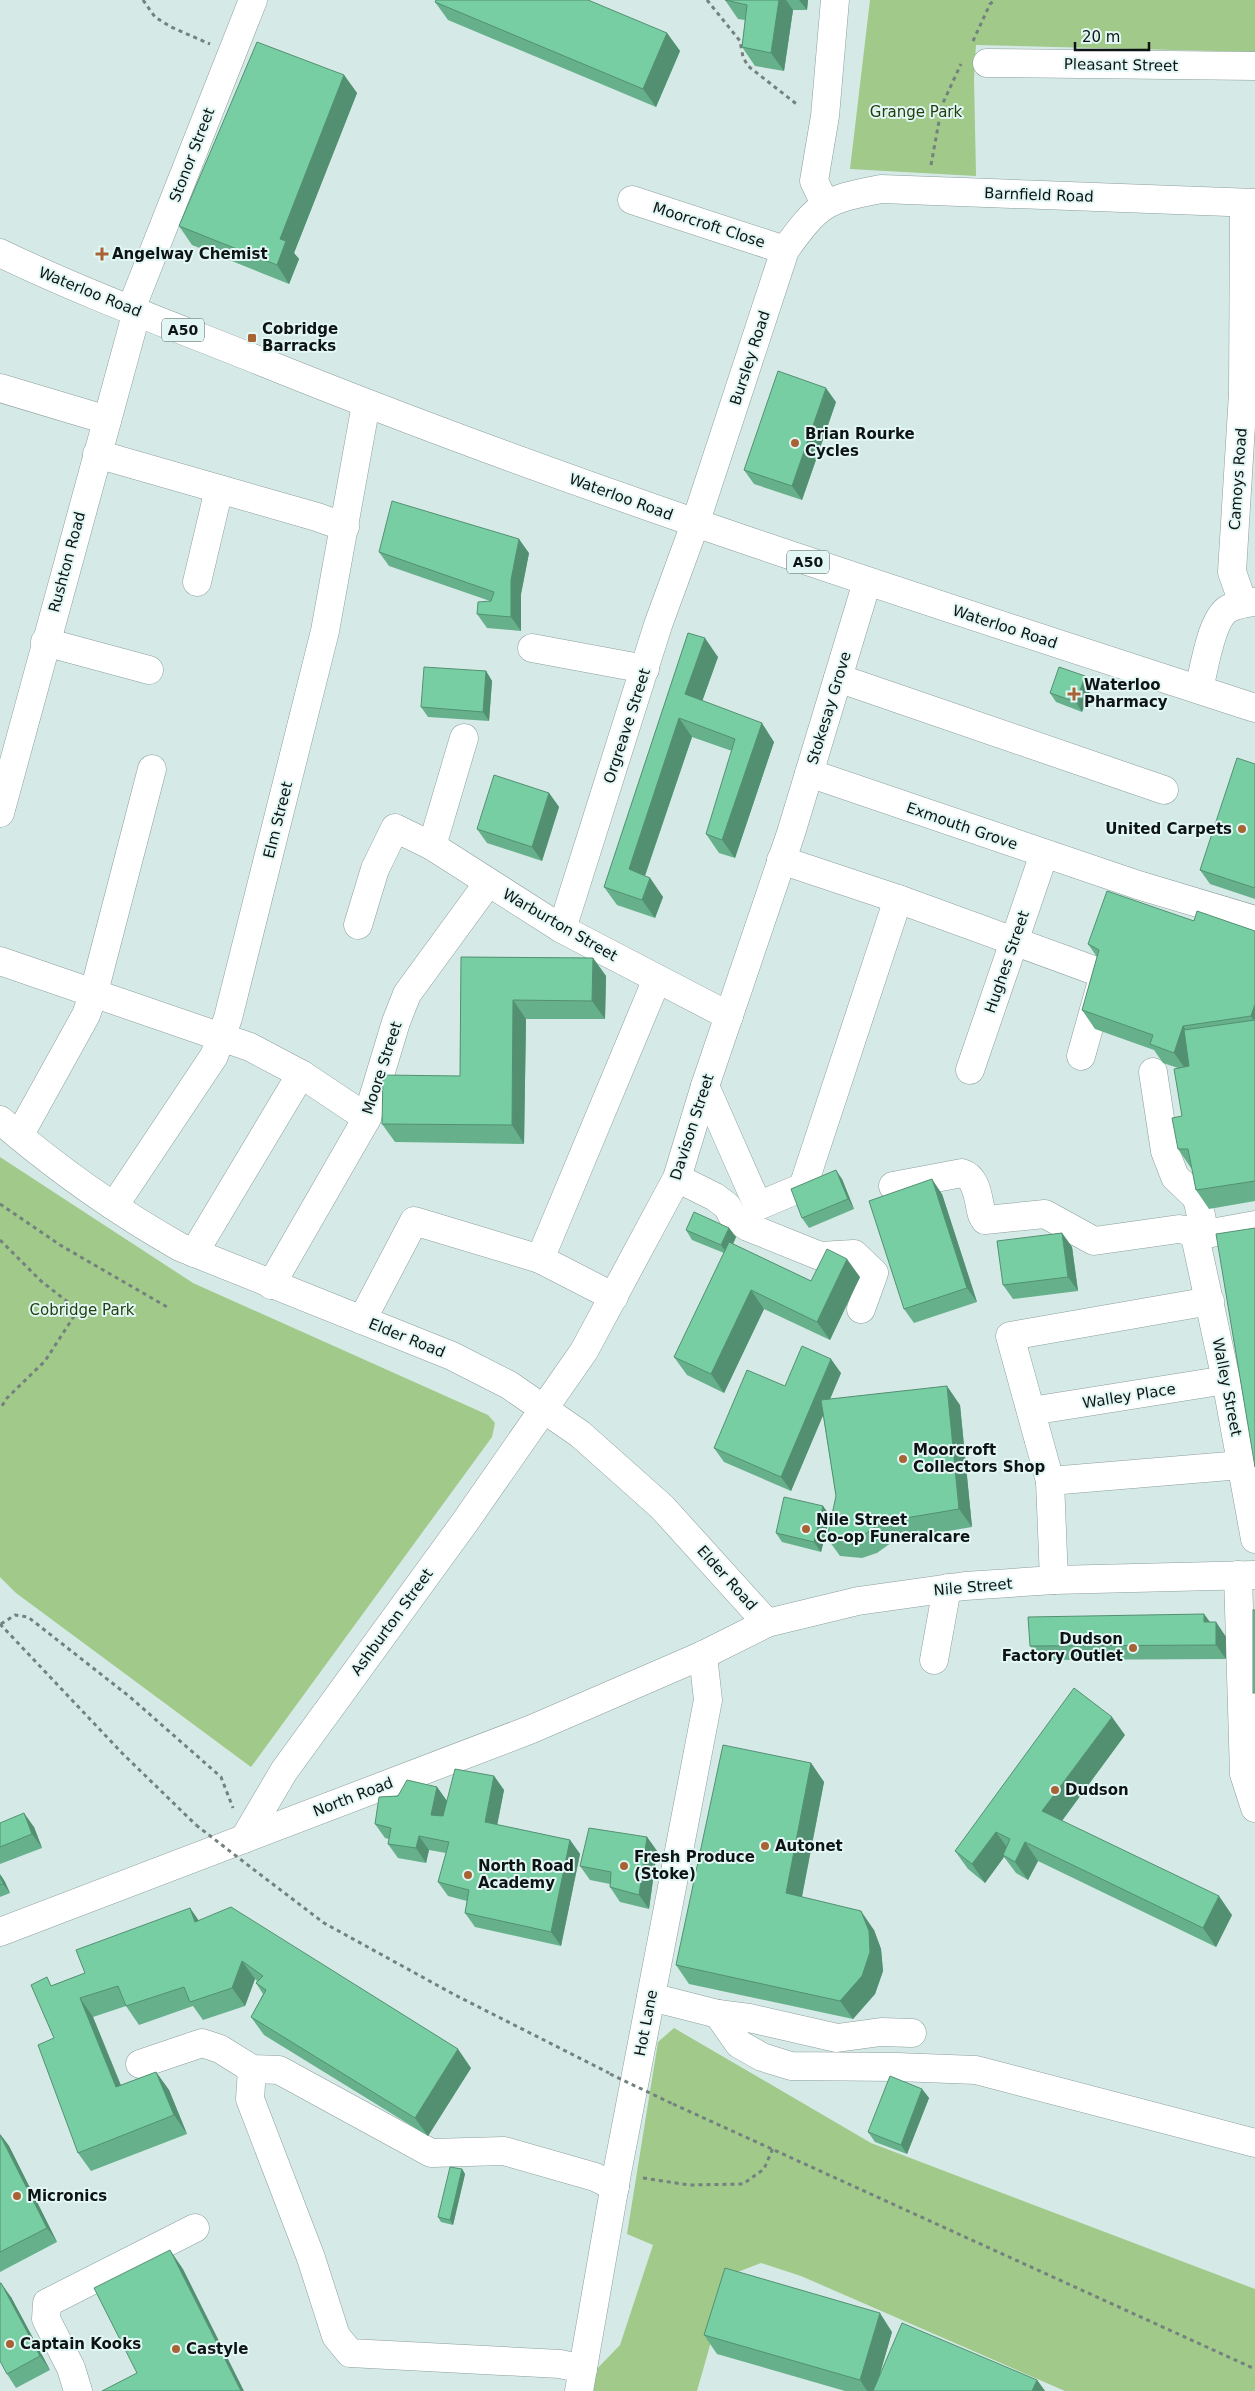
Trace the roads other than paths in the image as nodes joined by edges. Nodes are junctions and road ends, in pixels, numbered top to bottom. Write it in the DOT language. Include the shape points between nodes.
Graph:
graph roads {
  1 [pos="253,0"];
  2 [pos="835,0"];
  3 [pos="973,57"];
  4 [pos="1255,66"];
  5 [pos="632,200"];
  6 [pos="1250,203"];
  7 [pos="825,204"];
  8 [pos="786,250"];
  9 [pos="0,254"];
  10 [pos="134,310"];
  11 [pos="0,388"];
  12 [pos="1249,394"];
  13 [pos="366,404"];
  14 [pos="107,420"];
  15 [pos="98,454"];
  16 [pos="219,489"];
  17 [pos="696,524"];
  18 [pos="345,527"];
  19 [pos="197,582"];
  20 [pos="867,582"];
  21 [pos="1249,603"];
  22 [pos="45,642"];
  23 [pos="532,648"];
  24 [pos="645,669"];
  25 [pos="149,670"];
  26 [pos="838,678"];
  27 [pos="1199,689"];
  28 [pos="1255,708"];
  29 [pos="464,738"];
  30 [pos="152,769"];
  31 [pos="809,773"];
  32 [pos="1164,790"];
  33 [pos="0,813"];
  34 [pos="432,846"];
  35 [pos="785,849"];
  36 [pos="1044,854"];
  37 [pos="488,883"];
  38 [pos="898,899"];
  39 [pos="1255,920"];
  40 [pos="358,925"];
  41 [pos="562,929"];
  42 [pos="1014,941"];
  43 [pos="0,961"];
  44 [pos="657,980"];
  45 [pos="94,992"];
  46 [pos="729,1016"];
  47 [pos="222,1036"];
  48 [pos="1081,1056"];
  49 [pos="970,1070"];
  50 [pos="1153,1072"];
  51 [pos="301,1074"];
  52 [pos="705,1086"];
  53 [pos="367,1118"];
  54 [pos="28,1144"];
  55 [pos="677,1178"];
  56 [pos="893,1186"];
  57 [pos="114,1206"];
  58 [pos="1255,1225"];
  59 [pos="1200,1235"];
  60 [pos="177,1245"];
  61 [pos="540,1259"];
  62 [pos="271,1285"];
  63 [pos="614,1296"];
  64 [pos="1210,1301"];
  65 [pos="861,1310"];
  66 [pos="362,1320"];
  67 [pos="1226,1380"];
  68 [pos="544,1409"];
  69 [pos="1031,1411"];
  70 [pos="1241,1465"];
  71 [pos="1050,1481"];
  72 [pos="1255,1539"];
  73 [pos="1246,1575"];
  74 [pos="1054,1580"];
  75 [pos="947,1588"];
  76 [pos="767,1623"];
  77 [pos="702,1655"];
  78 [pos="934,1660"];
  79 [pos="1255,1808"];
  80 [pos="244,1838"];
  81 [pos="0,1932"];
  82 [pos="651,1996"];
  83 [pos="718,2014"];
  84 [pos="912,2033"];
  85 [pos="140,2064"];
  86 [pos="252,2069"];
  87 [pos="1255,2143"];
  88 [pos="616,2180"];
  89 [pos="195,2228"];
  90 [pos="581,2380"];
  91 [pos="78,2391"];
  1 -- 10 [label="street, Stonor Street"];
  2 -- 7 [label="street" via="824,124 814,181"];
  3 -- 4 [label="street, Pleasant Street"];
  5 -- 8 [label="street, Moorcroft Close"];
  6 -- 7 [label="street, Barnfield Road" via="881,189 844,196"];
  6 -- 12 [label="street, Camoys Road"];
  7 -- 8 [label="street, Bursley Road" via="809,217"];
  8 -- 17 [label="street, Bursley Road"];
  9 -- 10 [label="street, Waterloo Road / A50"];
  10 -- 13 [label="street, Waterloo Road / A50"];
  10 -- 14 [label="street, Rushton Road"];
  11 -- 14 [label="street"];
  12 -- 21 [label="street, Camoys Road" via="1232,572"];
  13 -- 17 [label="street, Waterloo Road / A50"];
  13 -- 18 [label="street, Elm Street"];
  14 -- 15 [label="street, Rushton Road"];
  15 -- 16 [label="street"];
  15 -- 22 [label="street, Rushton Road"];
  16 -- 18 [label="street"];
  16 -- 19 [label="street"];
  17 -- 20 [label="street, Waterloo Road / A50"];
  17 -- 24 [label="street, Orgreave Street"];
  18 -- 47 [label="street, Elm Street" via="325,631"];
  20 -- 26 [label="street, Stokesay Grove"];
  20 -- 27 [label="street, Waterloo Road / A50"];
  21 -- 27 [label="street" via="1227,609 1216,626"];
  22 -- 25 [label="street"];
  22 -- 33 [label="street, Rushton Road"];
  23 -- 24 [label="street"];
  24 -- 41 [label="street, Orgreave Street"];
  26 -- 31 [label="street, Stokesay Grove"];
  26 -- 32 [label="street"];
  27 -- 28 [label="street, Waterloo Road / A50"];
  29 -- 34 [label="street"];
  30 -- 45 [label="street"];
  31 -- 35 [label="street, Stokesay Grove"];
  31 -- 36 [label="street, Exmouth Grove"];
  34 -- 37 [label="street, Warburton Street"];
  34 -- 40 [label="street, Warburton Street" via="395,828 376,869"];
  35 -- 38 [label="street"];
  35 -- 46 [label="street, Davison Street"];
  36 -- 39 [label="street, Exmouth Grove"];
  36 -- 42 [label="street, Hughes Street"];
  37 -- 41 [label="street, Warburton Street"];
  37 -- 53 [label="street, Moore Street" via="408,994 396,1022"];
  38 -- 42 [label="street"];
  38 -- 52 [label="street" via="802,1187 758,1206"];
  41 -- 44 [label="street, Warburton Street"];
  42 -- 48 [label="street" via="1104,974"];
  42 -- 49 [label="street, Hughes Street"];
  43 -- 45 [label="street"];
  44 -- 46 [label="street, Warburton Street"];
  44 -- 61 [label="street"];
  45 -- 47 [label="street"];
  45 -- 54 [label="street"];
  46 -- 52 [label="street, Davison Street"];
  47 -- 51 [label="street"];
  47 -- 57 [label="street, Elm Street" via="214,1056"];
  50 -- 59 [label="street, Walley Street" via="1164,1151 1175,1176 1198,1202"];
  51 -- 53 [label="street"];
  51 -- 60 [label="street"];
  52 -- 55 [label="street, Davison Street"];
  53 -- 62 [label="street, Moore Street"];
  54 -- 57 [label="street, Elder Road"];
  55 -- 63 [label="street, Davison Street"];
  55 -- 65 [label="street" via="715,1197 728,1206 733,1218 748,1227 820,1256 854,1254 874,1274"];
  56 -- 59 [label="street" via="962,1173 973,1180 985,1220 1045,1214 1094,1241 1179,1229"];
  57 -- 60 [label="street, Elder Road"];
  58 -- 59 [label="street"];
  59 -- 64 [label="street, Walley Street"];
  60 -- 62 [label="street, Elder Road"];
  61 -- 63 [label="street"];
  61 -- 66 [label="street" via="414,1221"];
  62 -- 66 [label="street, Elder Road"];
  63 -- 68 [label="street, Davison Street" via="584,1350"];
  64 -- 67 [label="street, Walley Street"];
  64 -- 69 [label="street" via="1010,1336"];
  66 -- 68 [label="street, Elder Road" via="460,1360 510,1385"];
  67 -- 69 [label="street, Walley Place"];
  67 -- 70 [label="street, Walley Street"];
  68 -- 76 [label="street, Elder Road" via="580,1434 662,1507"];
  68 -- 80 [label="street, Ashburton Street" via="284,1771"];
  69 -- 71 [label="street"];
  70 -- 71 [label="street"];
  70 -- 72 [label="street, Walley Street"];
  71 -- 74 [label="street"];
  73 -- 74 [label="street, Nile Street"];
  73 -- 79 [label="street" via="1244,1774"];
  74 -- 75 [label="street, Nile Street"];
  75 -- 76 [label="street, Nile Street" via="858,1601"];
  75 -- 78 [label="street"];
  76 -- 77 [label="street, Nile Street"];
  77 -- 80 [label="street, North Road" via="532,1729"];
  77 -- 82 [label="street, Hot Lane" via="708,1700"];
  80 -- 81 [label="street, North Road"];
  82 -- 83 [label="street"];
  82 -- 88 [label="street, Hot Lane"];
  83 -- 84 [label="street" via="838,2038 881,2032"];
  83 -- 87 [label="street" via="739,2044 762,2057 792,2066 976,2070"];
  85 -- 86 [label="street" via="202,2043 220,2049"];
  86 -- 88 [label="street" via="279,2070 431,2153 504,2151 594,2177"];
  86 -- 90 [label="street" via="250,2099 311,2258 336,2336 350,2353 560,2364"];
  88 -- 90 [label="street, Hot Lane"];
  89 -- 91 [label="street" via="47,2303 46,2319 71,2368"];
}
